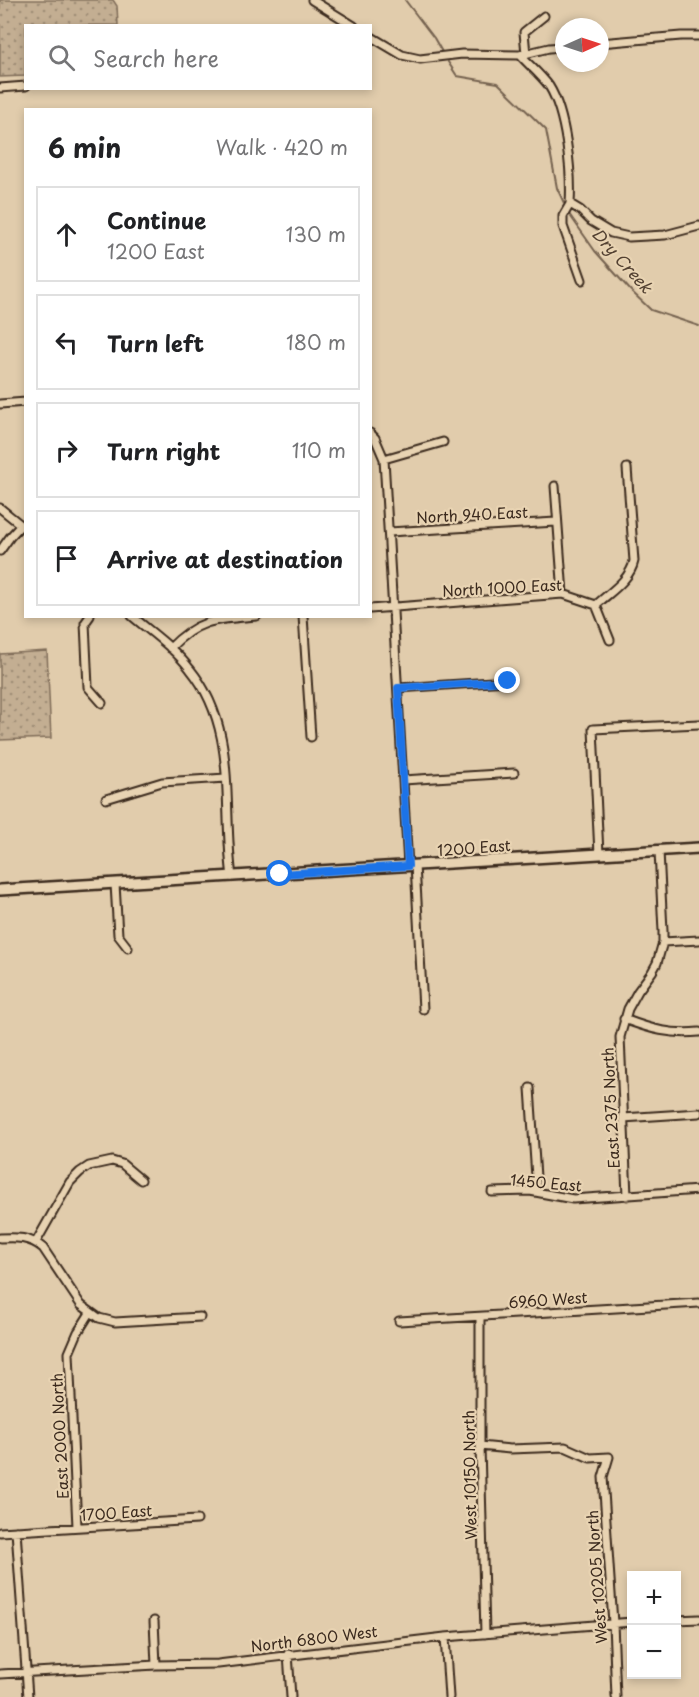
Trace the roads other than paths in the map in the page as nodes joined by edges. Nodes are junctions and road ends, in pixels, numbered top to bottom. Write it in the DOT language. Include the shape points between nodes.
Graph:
graph roads {
  1 [pos="312,0"];
  2 [pos="544,16"];
  3 [pos="351,24"];
  4 [pos="699,36"];
  5 [pos="372,37"];
  6 [pos="609,42"];
  7 [pos="555,48"];
  8 [pos="523,55"];
  9 [pos="24,86"];
  10 [pos="0,88"];
  11 [pos="570,204"];
  12 [pos="699,226"];
  13 [pos="582,280"];
  14 [pos="24,402"];
  15 [pos="0,404"];
  16 [pos="372,437"];
  17 [pos="443,442"];
  18 [pos="384,459"];
  19 [pos="627,468"];
  20 [pos="555,486"];
  21 [pos="0,508"];
  22 [pos="556,522"];
  23 [pos="23,527"];
  24 [pos="389,532"];
  25 [pos="0,551"];
  26 [pos="563,594"];
  27 [pos="596,605"];
  28 [pos="393,608"];
  29 [pos="372,609"];
  30 [pos="89,618"];
  31 [pos="134,618"];
  32 [pos="219,618"];
  33 [pos="303,618"];
  34 [pos="610,640"];
  35 [pos="170,648"];
  36 [pos="508,681"];
  37 [pos="398,688"];
  38 [pos="102,704"];
  39 [pos="699,724"];
  40 [pos="311,737"];
  41 [pos="514,773"];
  42 [pos="226,778"];
  43 [pos="403,780"];
  44 [pos="106,799"];
  45 [pos="699,848"];
  46 [pos="659,851"];
  47 [pos="599,854"];
  48 [pos="412,866"];
  49 [pos="232,877"];
  50 [pos="115,884"];
  51 [pos="0,890"];
  52 [pos="699,940"];
  53 [pos="663,942"];
  54 [pos="128,948"];
  55 [pos="423,1009"];
  56 [pos="624,1019"];
  57 [pos="699,1032"];
  58 [pos="530,1088"];
  59 [pos="699,1113"];
  60 [pos="623,1118"];
  61 [pos="141,1180"];
  62 [pos="699,1190"];
  63 [pos="492,1191"];
  64 [pos="537,1192"];
  65 [pos="627,1196"];
  66 [pos="0,1238"];
  67 [pos="36,1242"];
  68 [pos="699,1304"];
  69 [pos="90,1313"];
  70 [pos="200,1317"];
  71 [pos="480,1317"];
  72 [pos="399,1321"];
  73 [pos="480,1446"];
  74 [pos="197,1520"];
  75 [pos="77,1527"];
  76 [pos="16,1531"];
  77 [pos="0,1532"];
  78 [pos="699,1619"];
  79 [pos="681,1620"];
  80 [pos="154,1621"];
  81 [pos="627,1622"];
  82 [pos="613,1623"];
  83 [pos="485,1634"];
  84 [pos="445,1636"];
  85 [pos="288,1654"];
  86 [pos="156,1665"];
  87 [pos="26,1673"];
  88 [pos="0,1674"];
  89 [pos="27,1697"];
  90 [pos="291,1697"];
  91 [pos="449,1697"];
  92 [pos="616,1697"];
  1 -- 3 [label="street"];
  2 -- 8 [label="street" via="524,32"];
  4 -- 6 [label="street"];
  5 -- 8 [label="street" via="402,55 420,59 462,54"];
  7 -- 8 [label="street"];
  8 -- 11 [label="street" via="548,86 560,110"];
  9 -- 10 [label="street"];
  11 -- 12 [label="street" via="611,233 629,237 665,235"];
  11 -- 13 [label="street" via="563,216 563,226"];
  14 -- 15 [label="street"];
  16 -- 18 [label="street"];
  17 -- 18 [label="street"];
  18 -- 24 [label="street"];
  19 -- 27 [label="street" via="634,561 628,576"];
  20 -- 22 [label="street"];
  21 -- 23 [label="street"];
  22 -- 24 [label="street, North 940 East"];
  22 -- 26 [label="street"];
  23 -- 25 [label="street"];
  24 -- 28 [label="street"];
  26 -- 27 [label="street, North 1000 East"];
  26 -- 28 [label="street, North 1000 East"];
  27 -- 34 [label="street"];
  28 -- 29 [label="street, North 1000 East"];
  28 -- 37 [label="street"];
  30 -- 38 [label="street" via="85,623 88,687"];
  31 -- 35 [label="street"];
  32 -- 35 [label="street" via="189,630"];
  33 -- 40 [label="street"];
  35 -- 42 [label="street" via="192,671 212,705 222,737"];
  36 -- 37 [label="street"];
  37 -- 43 [label="street"];
  39 -- 47 [label="street" via="593,729"];
  41 -- 43 [label="street"];
  42 -- 44 [label="street" via="162,782"];
  42 -- 49 [label="street"];
  43 -- 48 [label="street"];
  45 -- 46 [label="main road, 1200 East"];
  46 -- 47 [label="main road, 1200 East"];
  46 -- 53 [label="street, East 2375 North"];
  47 -- 48 [label="main road, 1200 East"];
  48 -- 49 [label="main road, 1200 East"];
  48 -- 55 [label="street"];
  49 -- 50 [label="main road, 1200 East"];
  50 -- 51 [label="main road, 1200 East"];
  50 -- 54 [label="street" via="118,935"];
  52 -- 53 [label="street"];
  53 -- 56 [label="street, East 2375 North" via="657,963"];
  56 -- 57 [label="street" via="658,1031"];
  56 -- 60 [label="street, East 2375 North" via="620,1036"];
  58 -- 64 [label="street"];
  59 -- 60 [label="street"];
  60 -- 65 [label="street, East 2375 North"];
  61 -- 67 [label="street" via="112,1161 89,1166 70,1182"];
  62 -- 65 [label="street, 1450 East"];
  63 -- 64 [label="street, 1450 East"];
  64 -- 65 [label="street, 1450 East" via="573,1199"];
  66 -- 67 [label="street"];
  67 -- 69 [label="street"];
  68 -- 71 [label="street, 6960 West"];
  69 -- 70 [label="street" via="115,1322"];
  69 -- 75 [label="street, East 2000 North" via="69,1353"];
  71 -- 72 [label="street, 6960 West"];
  71 -- 73 [label="street, West 10150 North"];
  73 -- 82 [label="street, West 10205 North" via="565,1447 590,1458 609,1457 603,1477"];
  73 -- 83 [label="street, West 10150 North"];
  74 -- 75 [label="street, 1700 East"];
  75 -- 76 [label="street, 1700 East"];
  76 -- 77 [label="street, 1700 East"];
  76 -- 87 [label="street"];
  78 -- 79 [label="street"];
  80 -- 86 [label="street"];
  81 -- 82 [label="street, North 6800 West"];
  82 -- 83 [label="street, North 6800 West"];
  82 -- 92 [label="street, West 10205 North"];
  83 -- 84 [label="street, North 6800 West"];
  84 -- 85 [label="street, North 6800 West"];
  84 -- 91 [label="street"];
  85 -- 86 [label="street, North 6800 West" via="218,1664"];
  85 -- 90 [label="street"];
  86 -- 87 [label="street, North 6800 West"];
  87 -- 88 [label="street, North 6800 West"];
  87 -- 89 [label="street"];
}
